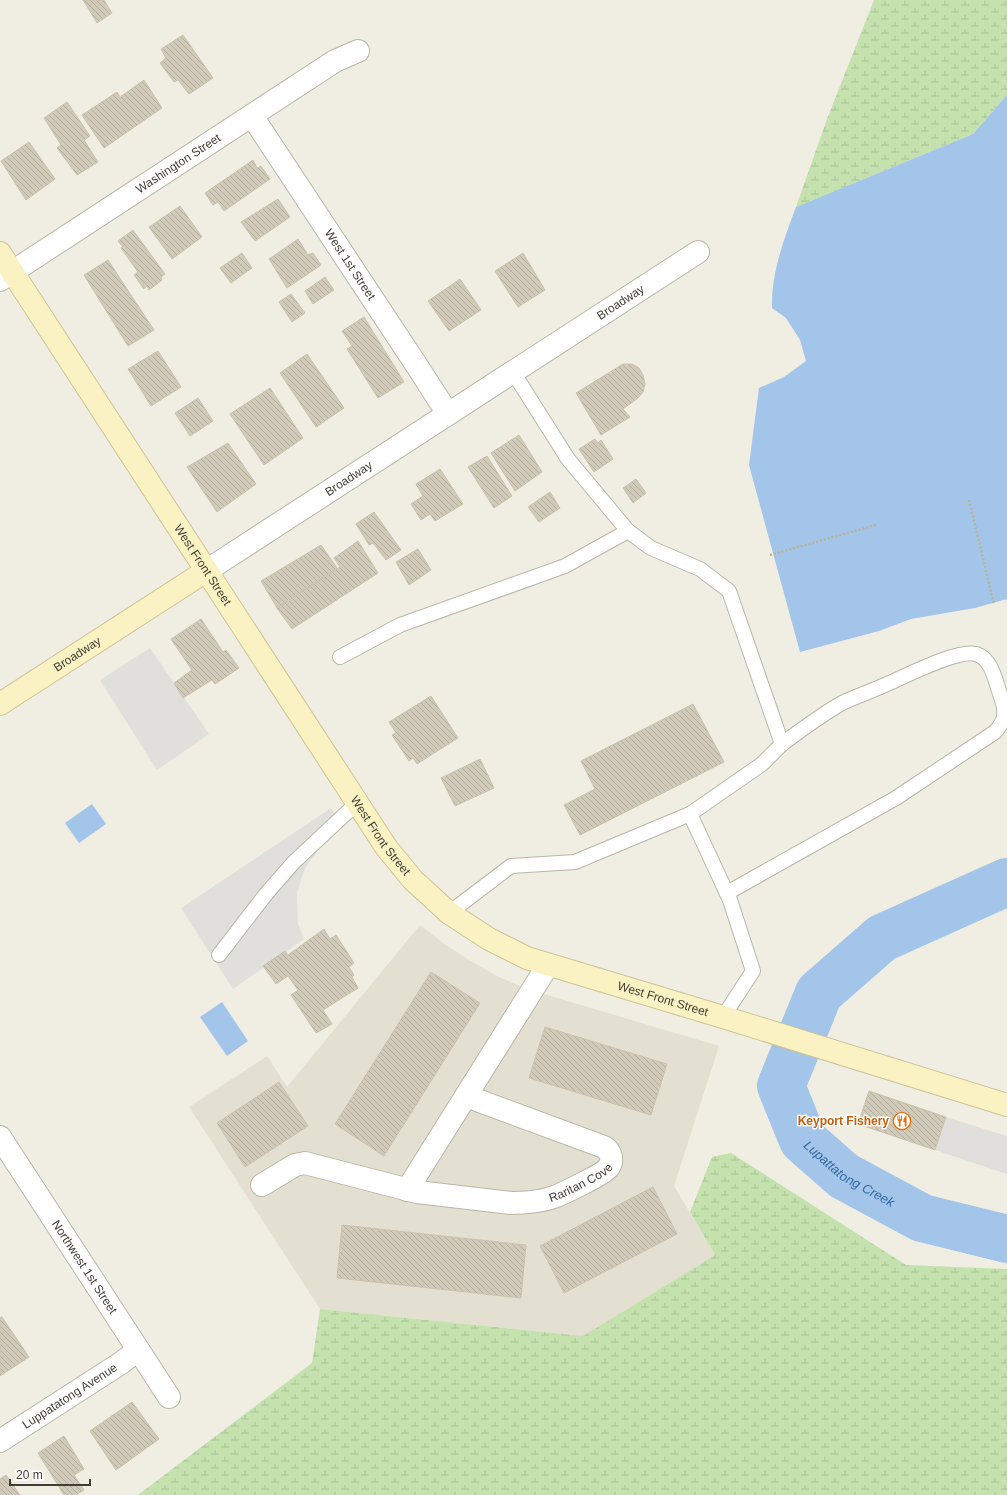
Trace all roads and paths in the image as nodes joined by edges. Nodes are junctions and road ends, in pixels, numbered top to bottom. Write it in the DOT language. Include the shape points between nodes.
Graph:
graph roads {
  1 [pos="358,51"];
  2 [pos="252,116"];
  3 [pos="698,252"];
  4 [pos="0,253"];
  5 [pos="6,275"];
  6 [pos="513,372"];
  7 [pos="448,414"];
  8 [pos="969,500"];
  9 [pos="876,525"];
  10 [pos="628,531"];
  11 [pos="770,555"];
  12 [pos="206,571"];
  13 [pos="994,604"];
  14 [pos="340,657"];
  15 [pos="0,704"];
  16 [pos="782,744"];
  17 [pos="357,803"];
  18 [pos="690,814"];
  19 [pos="727,894"];
  20 [pos="449,913"];
  21 [pos="219,955"];
  22 [pos="548,965"];
  23 [pos="723,1017"];
  24 [pos="466,1096"];
  25 [pos="1007,1105"];
  26 [pos="0,1137"];
  27 [pos="262,1185"];
  28 [pos="407,1190"];
  29 [pos="138,1350"];
  30 [pos="169,1397"];
  31 [pos="0,1441"];
  1 -- 2 [label="street, Washington Street" via="335,61"];
  2 -- 5 [label="street, Washington Street"];
  2 -- 7 [label="street, West 1st Street"];
  3 -- 6 [label="street, Broadway"];
  4 -- 5 [label="main road, West Front Street"];
  5 -- 12 [label="main road, West Front Street"];
  6 -- 7 [label="street, Broadway"];
  6 -- 10 [label="lane" via="568,459"];
  7 -- 12 [label="street, Broadway"];
  8 -- 13 [label="path"];
  9 -- 11 [label="path"];
  10 -- 14 [label="lane" via="566,566 400,625"];
  10 -- 16 [label="lane" via="651,548 700,569 729,591"];
  12 -- 15 [label="main road, Broadway"];
  12 -- 17 [label="main road, West Front Street"];
  16 -- 18 [label="lane" via="762,764"];
  16 -- 19 [label="lane" via="842,704 947,659 966,654 983,657 990,665 1006,708 1003,725 896,798"];
  17 -- 20 [label="main road, West Front Street" via="386,847 413,880"];
  17 -- 21 [label="lane" via="294,862"];
  18 -- 19 [label="lane"];
  18 -- 20 [label="lane" via="575,862 511,866"];
  19 -- 23 [label="lane" via="754,971"];
  20 -- 22 [label="main road, West Front Street" via="489,939 527,958"];
  22 -- 23 [label="main road, West Front Street"];
  22 -- 24 [label="street"];
  23 -- 25 [label="main road, West Front Street"];
  24 -- 28 [label="street"];
  24 -- 28 [label="street, Raritan Cove" via="604,1147 609,1151 610,1164 604,1172 553,1197 531,1202 511,1203"];
  26 -- 29 [label="street, Northwest 1st Street"];
  27 -- 28 [label="street, Raritan Cove" via="295,1165 305,1163"];
  29 -- 30 [label="street, Northwest 1st Street"];
  29 -- 31 [label="street, Luppatatong Avenue"];
}
